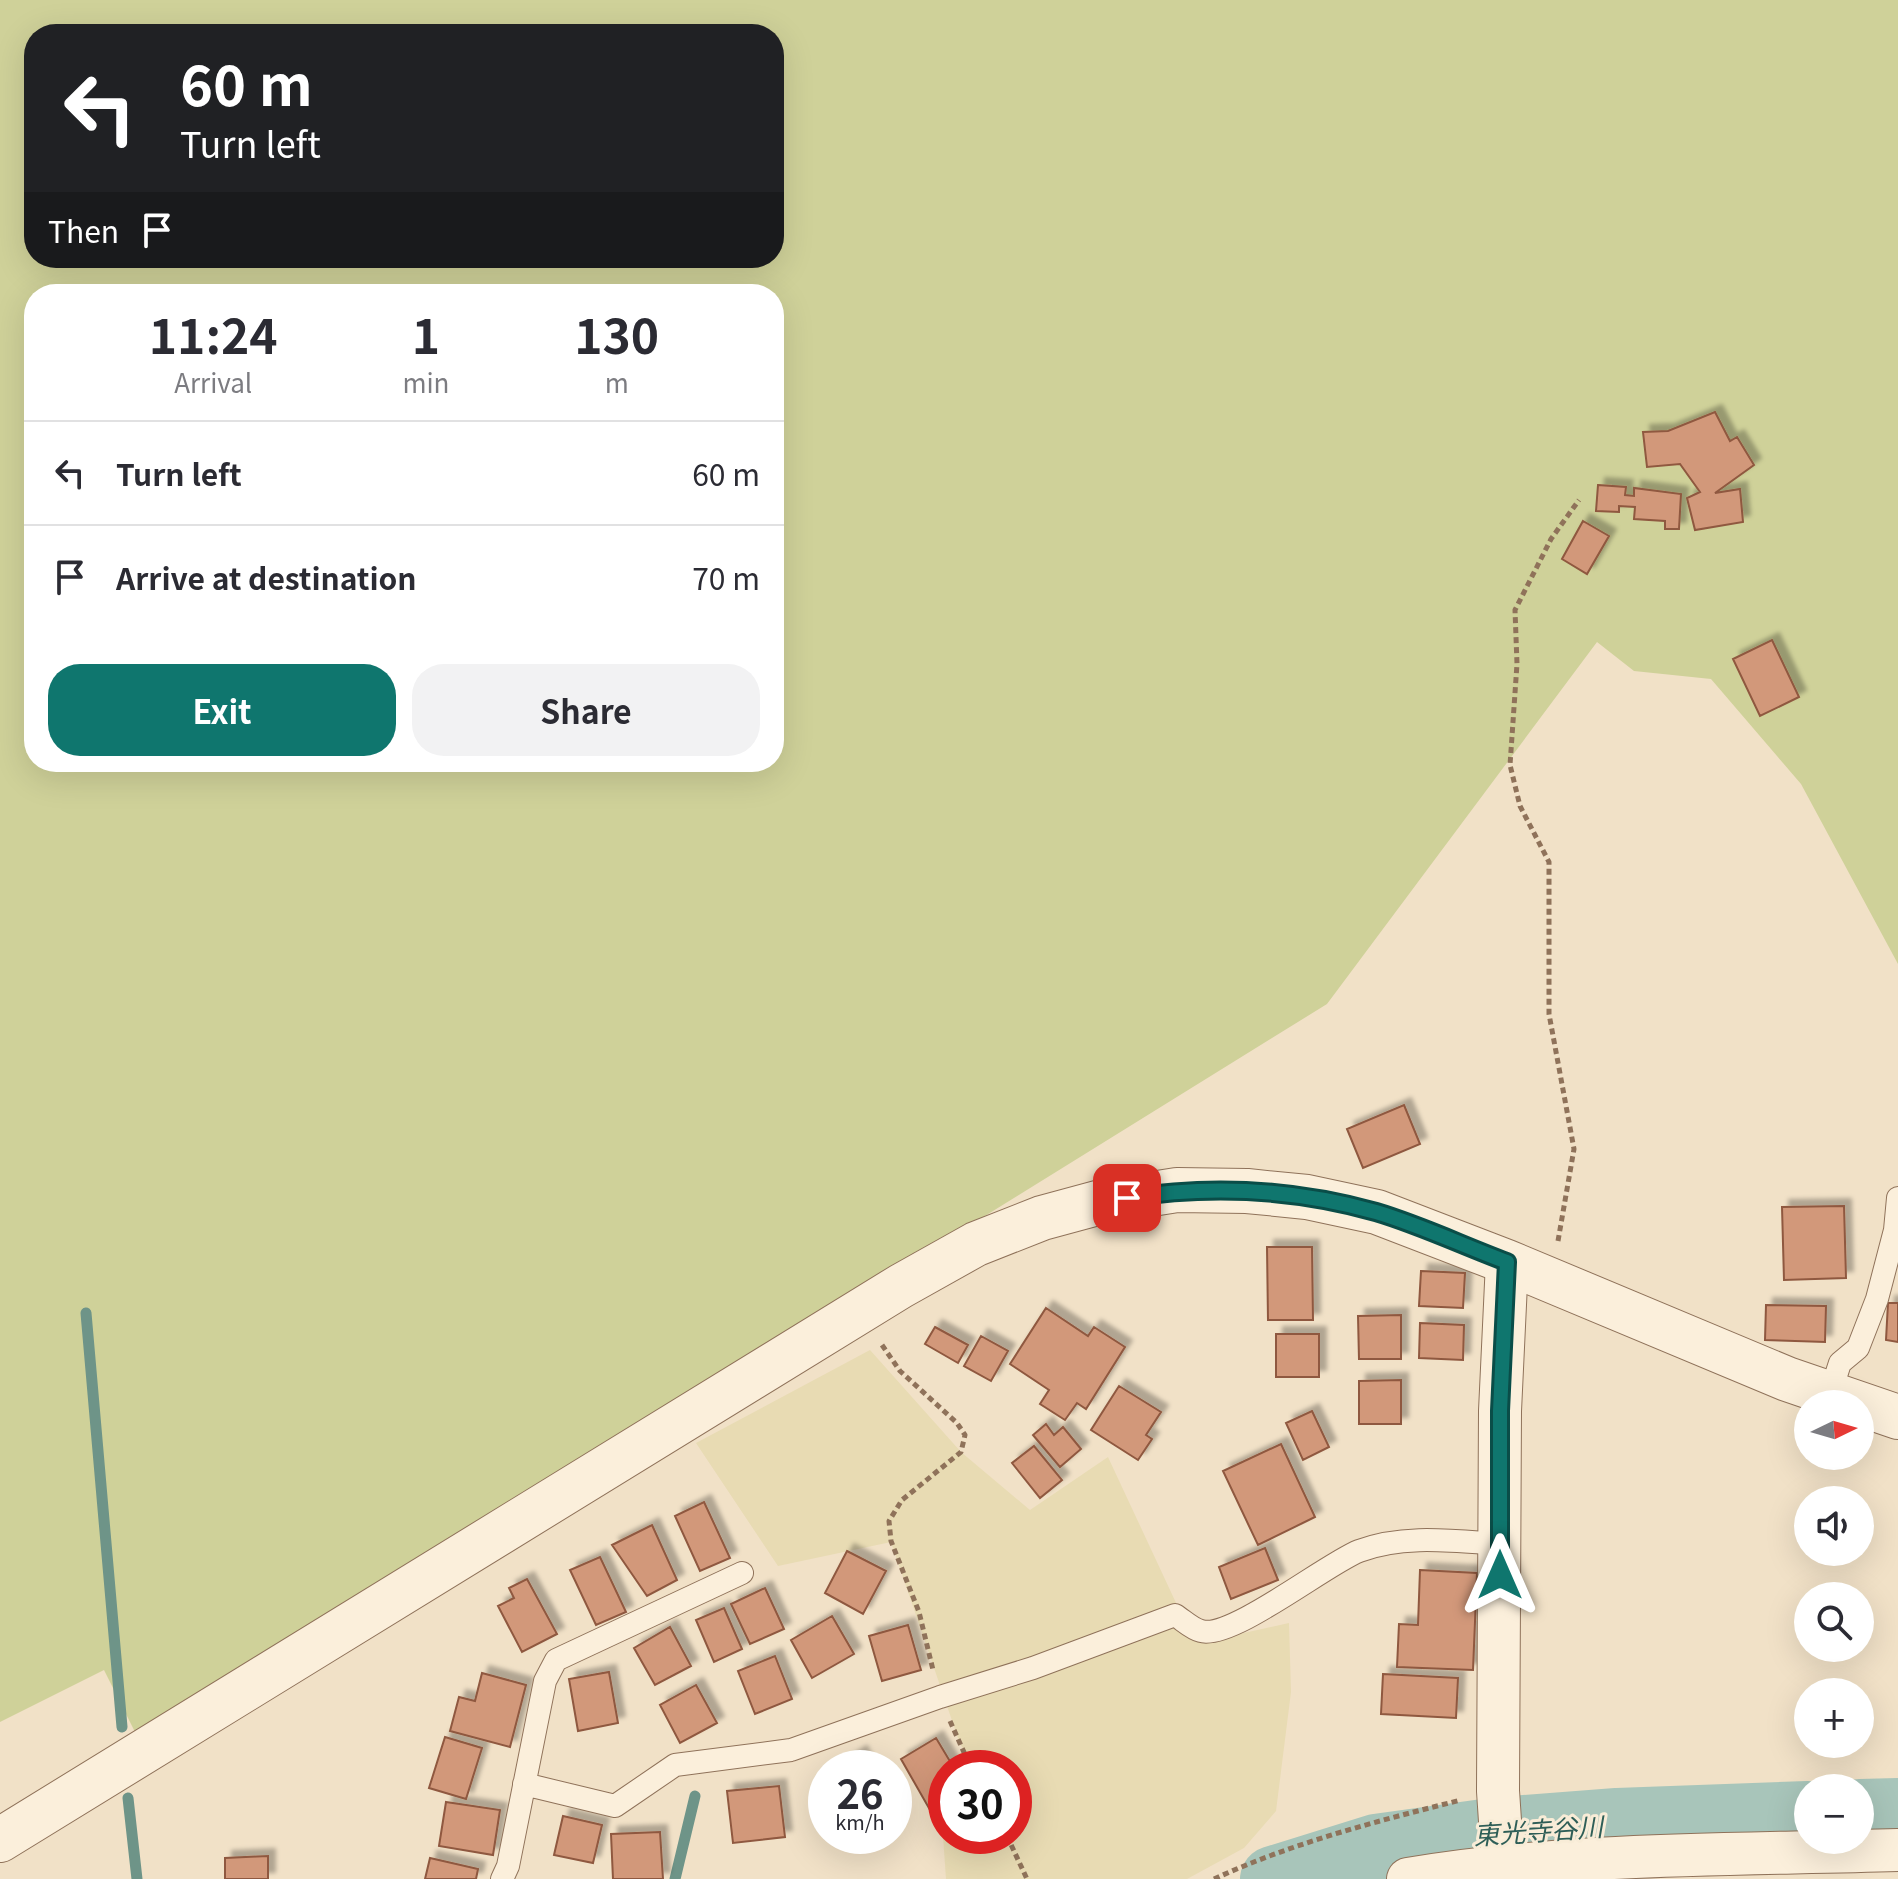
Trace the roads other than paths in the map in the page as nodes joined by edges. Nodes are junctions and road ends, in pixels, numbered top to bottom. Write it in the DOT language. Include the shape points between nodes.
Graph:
graph roads {
  1 [pos="1898,1198"];
  2 [pos="1507,1262"];
  3 [pos="1819,1390"];
  4 [pos="1831,1390"];
  5 [pos="1874,1409"];
  6 [pos="1898,1417"];
  7 [pos="1500,1544"];
  8 [pos="742,1573"];
  9 [pos="524,1784"];
  10 [pos="0,1840"];
  11 [pos="1898,1850"];
  12 [pos="1503,1866"];
  13 [pos="502,1879"];
  14 [pos="1408,1879"];
  1 -- 4 [label="lane" via="1877,1299 1858,1348 1840,1363"];
  2 -- 3 [label="street"];
  2 -- 7 [label="street"];
  2 -- 10 [label="street" via="1377,1212 1247,1191 1177,1190 1042,1218 976,1244 859,1312"];
  5 -- 6 [label="street"];
  7 -- 9 [label="lane" via="1431,1540 1358,1551 1227,1628 1202,1632 1175,1615 791,1750 675,1765 615,1806"];
  7 -- 12 [label="street" via="1498,1791"];
  8 -- 9 [label="lane" via="556,1660 545,1681"];
  9 -- 13 [label="lane"];
  11 -- 12 [label="street"];
  12 -- 14 [label="street"];
}
